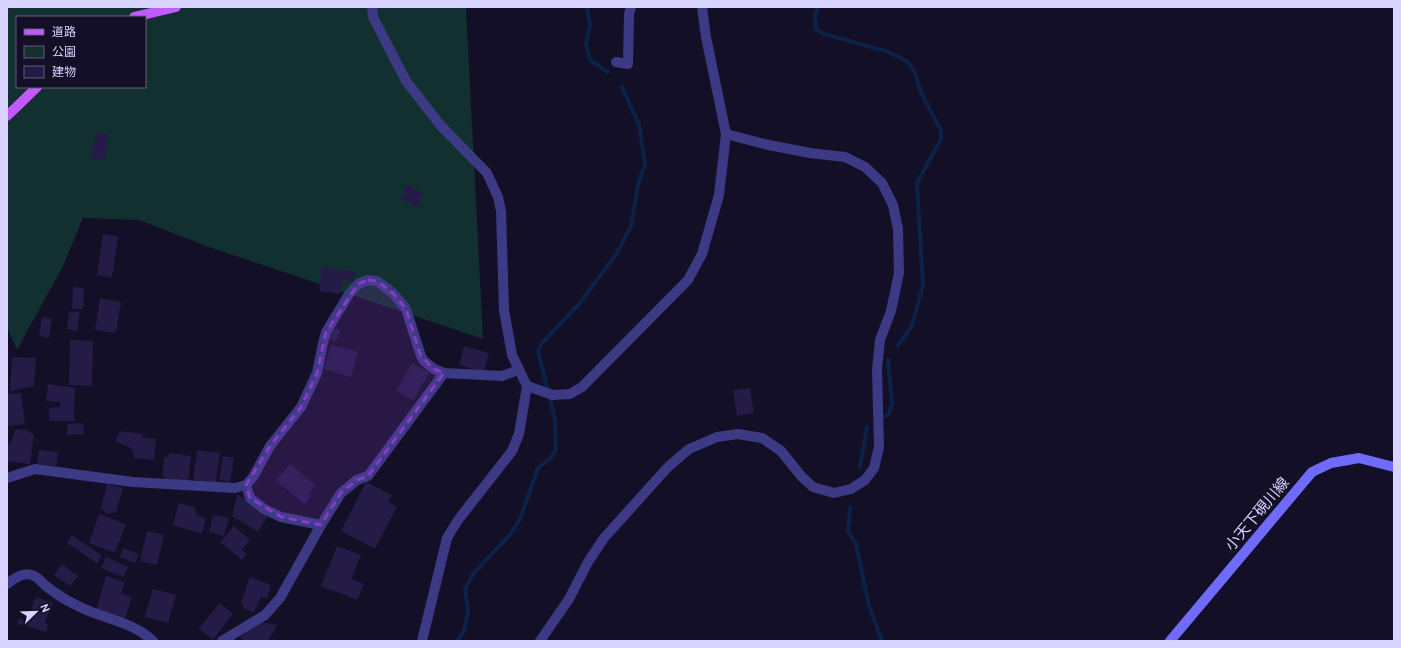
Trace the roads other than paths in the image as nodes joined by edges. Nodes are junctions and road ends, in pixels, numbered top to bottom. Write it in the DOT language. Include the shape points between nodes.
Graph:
graph roads {
  1 [pos="176,7"];
  2 [pos="372,7"];
  3 [pos="631,7"];
  4 [pos="702,7"];
  5 [pos="138,16"];
  6 [pos="616,62"];
  7 [pos="36,88"];
  8 [pos="7,116"];
  9 [pos="726,134"];
  10 [pos="518,370"];
  11 [pos="444,373"];
  12 [pos="527,386"];
  13 [pos="1394,467"];
  14 [pos="7,478"];
  15 [pos="246,484"];
  16 [pos="321,525"];
  17 [pos="7,584"];
  18 [pos="153,641"];
  19 [pos="222,641"];
  20 [pos="422,641"];
  21 [pos="540,641"];
  22 [pos="1170,641"];
  1 -- 5 [label="main road"];
  2 -- 10 [label="street" via="373,17 406,81 441,126 487,172 498,197 501,211 504,310 512,355"];
  3 -- 6 [label="street" via="628,64"];
  4 -- 9 [label="street"];
  7 -- 8 [label="main road"];
  9 -- 12 [label="street" via="719,195 702,254 688,280 582,387 570,394 553,395"];
  9 -- 21 [label="street" via="810,153 845,157 865,167 882,183 893,205 898,229 899,273 891,311 880,340 877,369 879,447 874,468 865,480 851,489 834,494 813,487 802,478 781,451 762,438 738,434 717,436 689,449 668,467 604,538 569,599"];
  10 -- 11 [label="street" via="502,376"];
  10 -- 12 [label="street"];
  11 -- 15 [label="street" via="424,361 406,309 393,293 377,281 368,280 358,284 326,332 317,373 302,407 270,446 253,477"];
  11 -- 16 [label="street" via="368,476 357,480 341,493"];
  12 -- 20 [label="street" via="519,434 512,451 447,538"];
  13 -- 22 [label="main road, 小天下硯川線" via="1359,458 1331,463 1312,472"];
  14 -- 15 [label="street" via="35,469 133,482 235,488"];
  15 -- 16 [label="street" via="250,498 264,509 281,517"];
  16 -- 19 [label="street" via="280,598 265,615"];
  17 -- 18 [label="street" via="18,576 31,574 78,606 134,628"];
}
